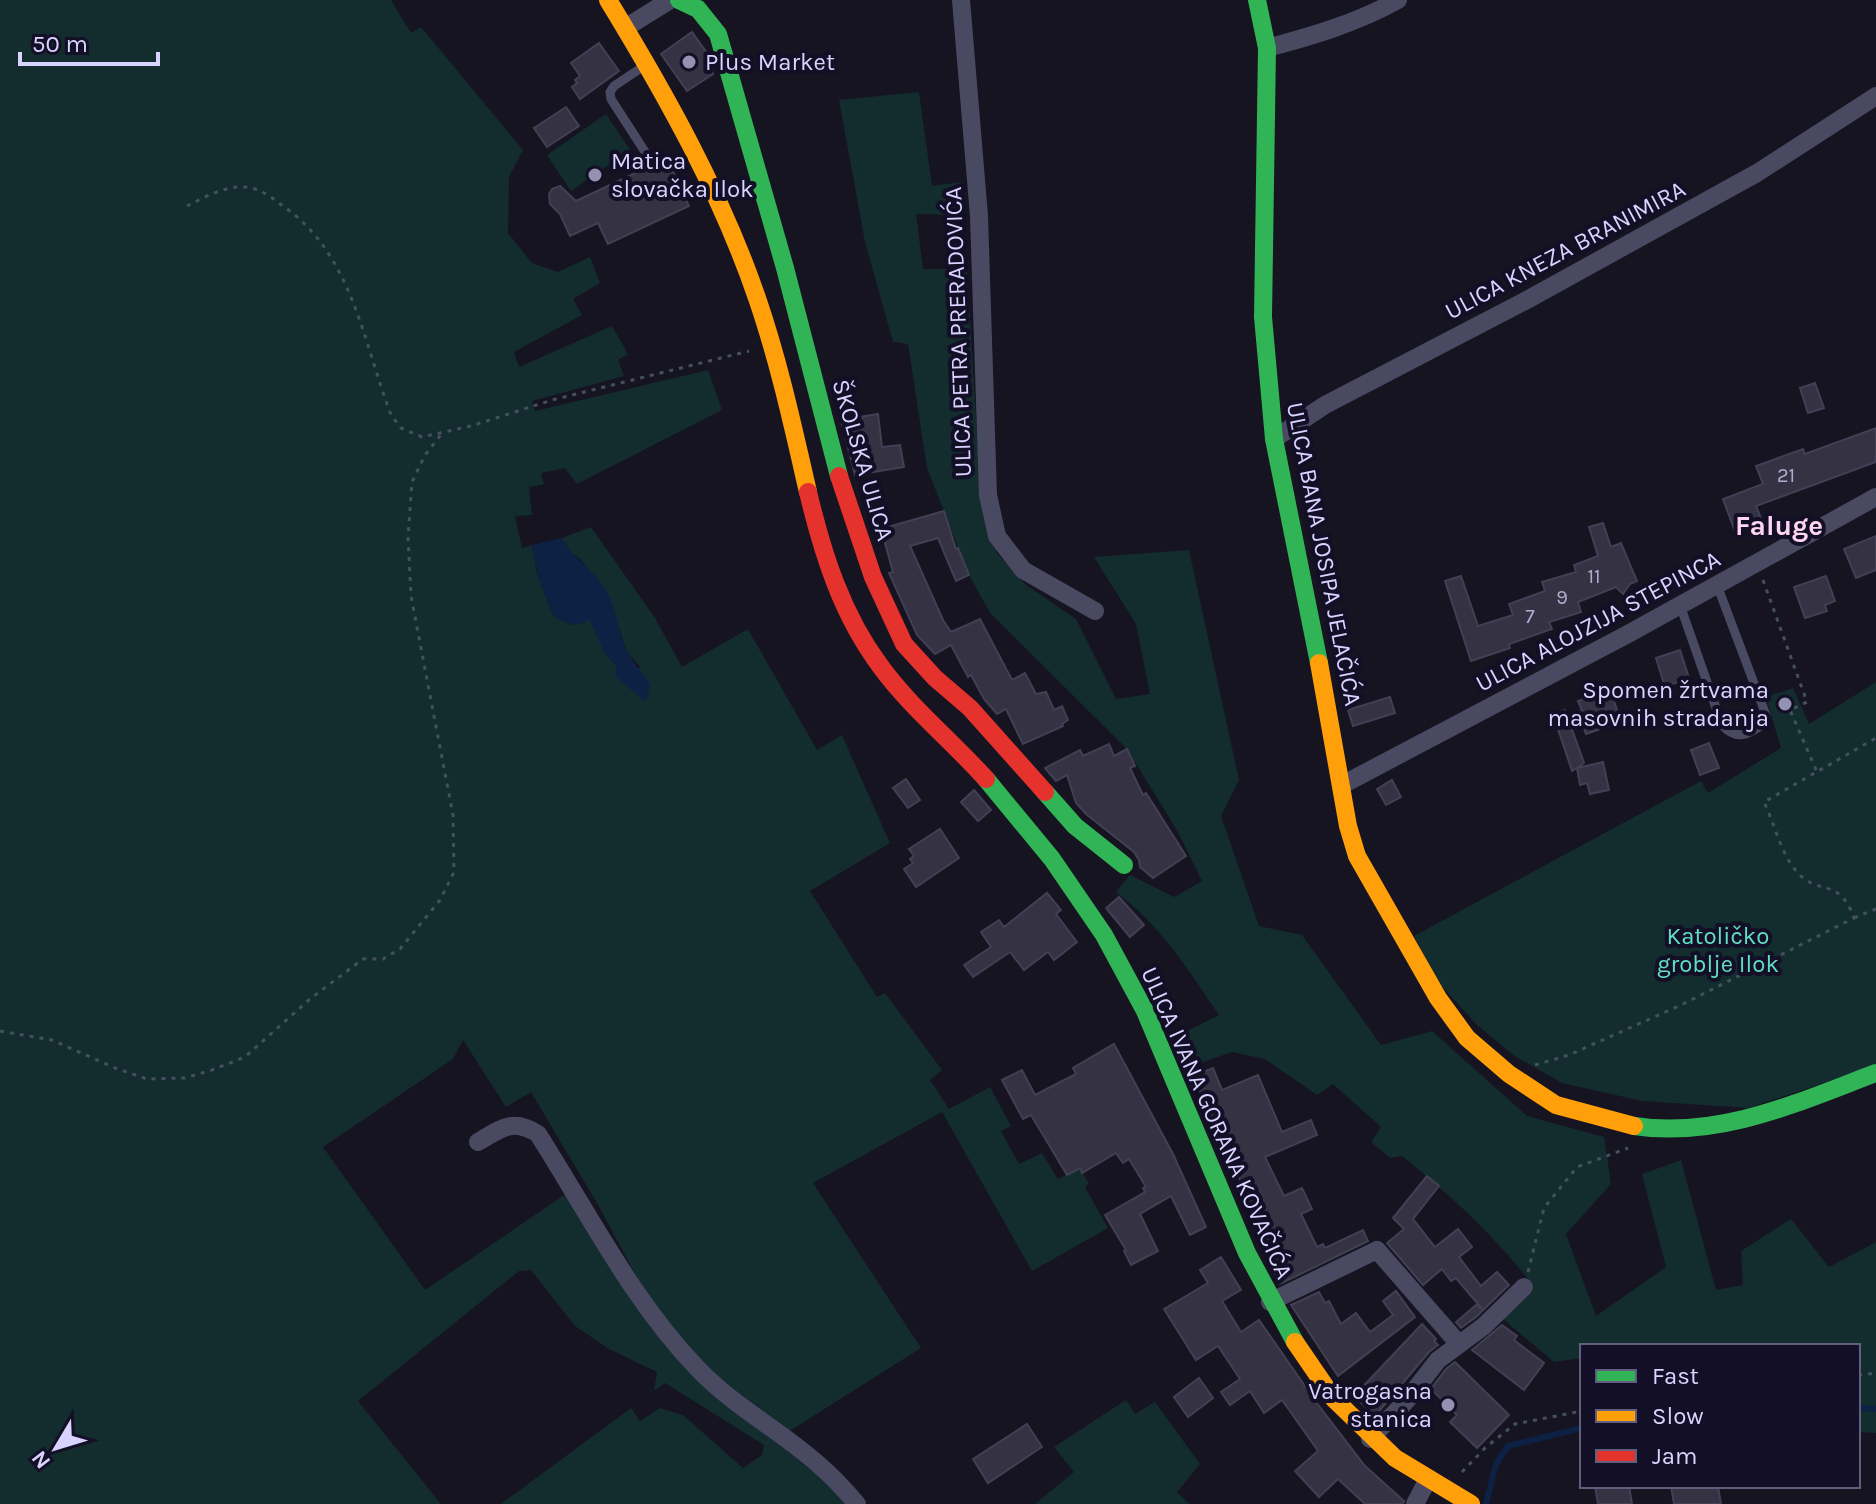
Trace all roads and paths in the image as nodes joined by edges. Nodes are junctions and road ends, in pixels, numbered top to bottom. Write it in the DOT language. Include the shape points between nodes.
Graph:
graph roads {
  1 [pos="608,0"];
  2 [pos="670,0"];
  3 [pos="679,0"];
  4 [pos="961,0"];
  5 [pos="1257,0"];
  6 [pos="1398,0"];
  7 [pos="652,6"];
  8 [pos="625,28"];
  9 [pos="1267,48"];
  10 [pos="645,65"];
  11 [pos="1876,96"];
  12 [pos="649,158"];
  13 [pos="187,206"];
  14 [pos="773,345"];
  15 [pos="444,431"];
  16 [pos="1274,439"];
  17 [pos="1876,497"];
  18 [pos="1757,563"];
  19 [pos="1717,585"];
  20 [pos="1680,605"];
  21 [pos="1095,611"];
  22 [pos="1876,738"];
  23 [pos="1817,772"];
  24 [pos="1342,785"];
  25 [pos="1124,865"];
  26 [pos="1876,909"];
  27 [pos="1854,918"];
  28 [pos="0,1031"];
  29 [pos="1532,1066"];
  30 [pos="1876,1073"];
  31 [pos="478,1142"];
  32 [pos="1637,1145"];
  33 [pos="1524,1287"];
  34 [pos="1270,1302"];
  35 [pos="1459,1344"];
  36 [pos="1580,1411"];
  37 [pos="1370,1439"];
  38 [pos="1426,1483"];
  39 [pos="1444,1491"];
  40 [pos="1467,1502"];
  41 [pos="857,1504"];
  42 [pos="1415,1504"];
  1 -- 8 [label="street, ULICA IVANA GORANA KOVAČIĆA"];
  2 -- 7 [label="street"];
  3 -- 25 [label="street, ŠKOLSKA ULICA" via="698,9 718,34 842,489 904,644 970,708 1075,826"];
  4 -- 21 [label="street, ULICA PETRA PRERADOVIĆA" via="979,216 988,495 997,536 1023,570"];
  5 -- 9 [label="street, ULICA BANA JOSIPA JELAČIĆA"];
  6 -- 9 [label="street" via="1327,31"];
  7 -- 8 [label="street"];
  8 -- 10 [label="street, ULICA IVANA GORANA KOVAČIĆA"];
  9 -- 16 [label="street, ULICA BANA JOSIPA JELAČIĆA" via="1263,317"];
  10 -- 12 [label="lane" via="610,92"];
  10 -- 14 [label="street, ULICA IVANA GORANA KOVAČIĆA" via="716,192"];
  11 -- 16 [label="street, ULICA KNEZA BRANIMIRA" via="1757,173 1325,405"];
  13 -- 15 [label="path" via="215,193 251,188 295,214 316,234 340,271 391,415 422,437"];
  14 -- 15 [label="path"];
  14 -- 34 [label="street, ULICA IVANA GORANA KOVAČIĆA" via="828,570 848,611 873,657 1021,821 1104,934 1165,1054"];
  15 -- 28 [label="path" via="412,482 408,537 411,596 453,815 454,872 434,908 400,949 383,959 363,959 245,1057 185,1078 147,1079 52,1040"];
  16 -- 24 [label="street, ULICA BANA JOSIPA JELAČIĆA"];
  17 -- 18 [label="street, ULICA ALOJZIJA STEPINCA"];
  18 -- 19 [label="street, ULICA ALOJZIJA STEPINCA"];
  18 -- 23 [label="path" via="1807,702 1790,710"];
  19 -- 20 [label="street, ULICA ALOJZIJA STEPINCA"];
  19 -- 20 [label="lane" via="1766,715 1756,730 1738,736 1722,725"];
  20 -- 24 [label="street, ULICA ALOJZIJA STEPINCA"];
  22 -- 23 [label="path"];
  23 -- 27 [label="path" via="1764,802 1797,872 1842,894"];
  24 -- 30 [label="street, ULICA BANA JOSIPA JELAČIĆA" via="1357,856 1438,998 1467,1038 1556,1105 1638,1127 1713,1127 1790,1106"];
  26 -- 27 [label="path"];
  27 -- 29 [label="path" via="1681,1005"];
  31 -- 41 [label="street" via="513,1124 538,1134 645,1307 690,1360 817,1463"];
  32 -- 33 [label="path" via="1577,1167 1544,1208"];
  33 -- 35 [label="street"];
  34 -- 35 [label="street" via="1377,1250"];
  34 -- 37 [label="street, ULICA IVANA GORANA KOVAČIĆA" via="1333,1400"];
  35 -- 37 [label="street" via="1438,1360"];
  36 -- 39 [label="path" via="1515,1424"];
  37 -- 38 [label="street, ULICA IVANA GORANA KOVAČIĆA"];
  38 -- 39 [label="street, ULICA IVANA GORANA KOVAČIĆA"];
  38 -- 42 [label="street"];
  39 -- 40 [label="street, ULICA IVANA GORANA KOVAČIĆA"];
}
